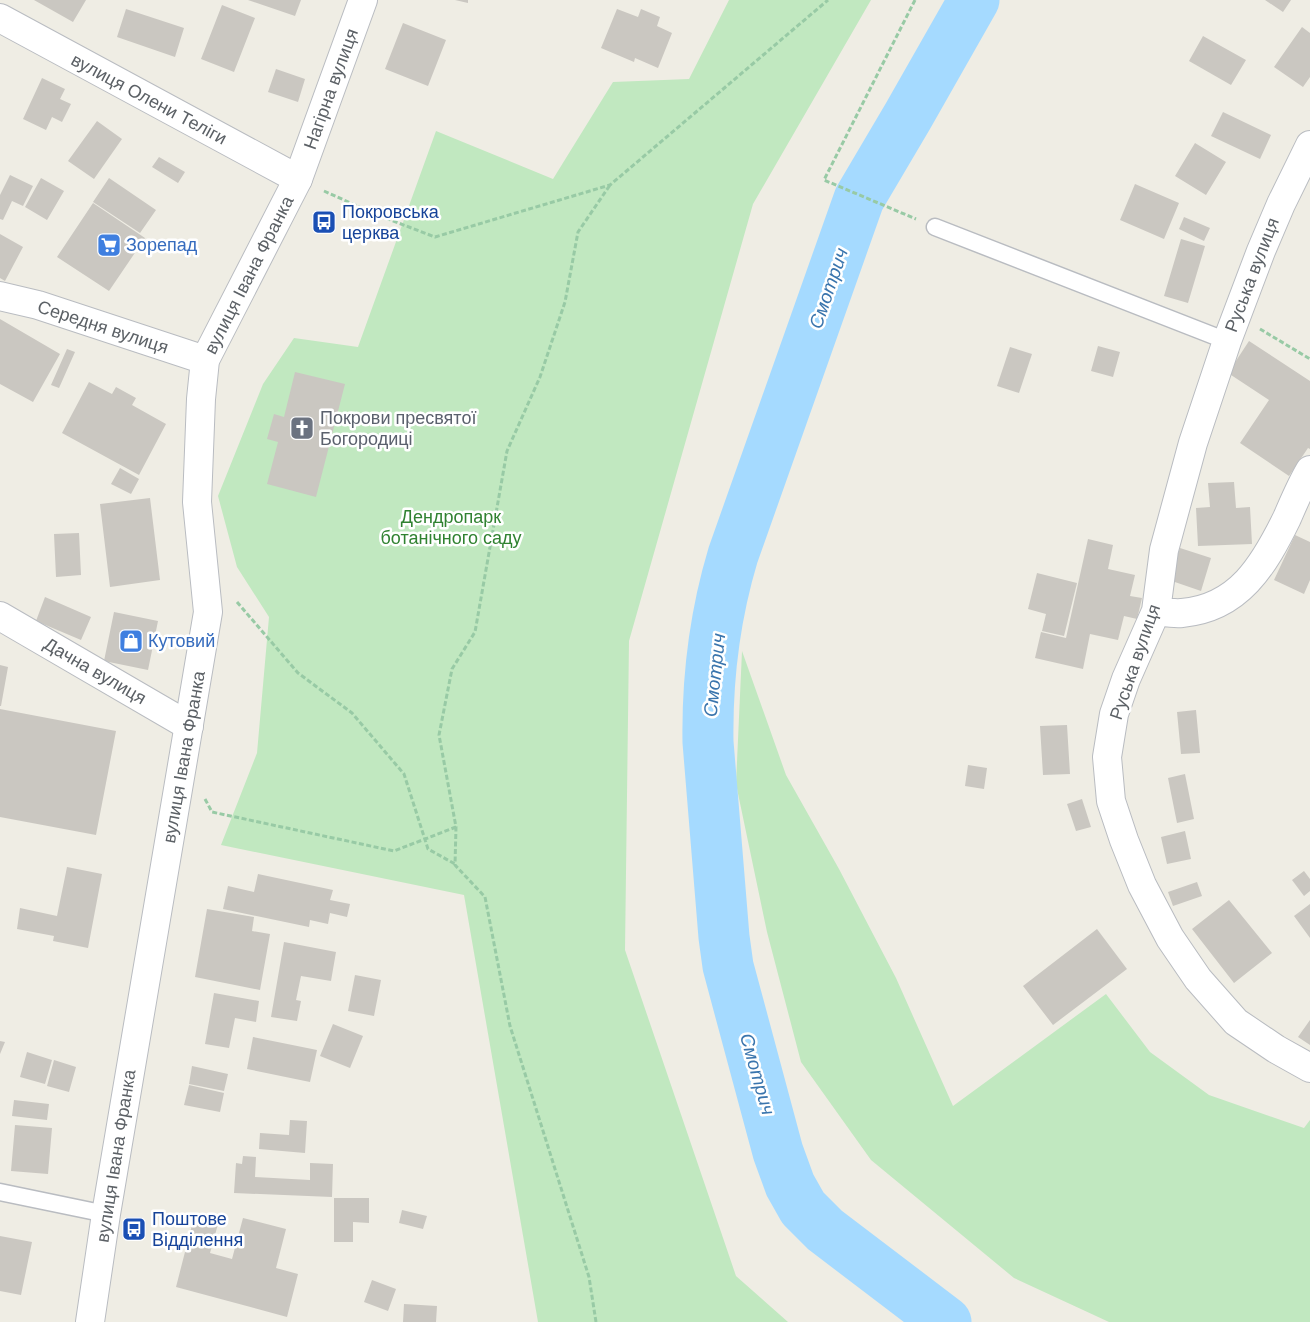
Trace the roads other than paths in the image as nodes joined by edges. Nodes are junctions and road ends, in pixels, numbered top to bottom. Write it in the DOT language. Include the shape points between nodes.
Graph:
graph roads {
  1 [pos="363,0"];
  2 [pos="0,18"];
  3 [pos="1310,145"];
  4 [pos="298,179"];
  5 [pos="935,227"];
  6 [pos="0,296"];
  7 [pos="1227,340"];
  8 [pos="205,360"];
  9 [pos="1310,470"];
  10 [pos="1156,612"];
  11 [pos="0,616"];
  12 [pos="189,726"];
  13 [pos="1310,1068"];
  14 [pos="0,1192"];
  15 [pos="106,1214"];
  16 [pos="90,1322"];
  1 -- 4 [label="street, Нагірна вулиця"];
  2 -- 4 [label="street, вулиця Олени Теліги"];
  3 -- 7 [label="street, Руська вулиця" via="1278,212"];
  4 -- 8 [label="street, вулиця Івана Франка"];
  5 -- 7 [label="lane"];
  6 -- 8 [label="street, Середня вулиця" via="38,305"];
  7 -- 10 [label="street, Руська вулиця" via="1193,442 1164,550"];
  8 -- 12 [label="street, вулиця Івана Франка" via="197,502 208,612"];
  9 -- 10 [label="street" via="1264,561 1241,589 1219,604 1197,611 1180,614"];
  10 -- 13 [label="street, Руська вулиця" via="1114,714 1107,757 1111,801 1124,840 1142,885 1170,938 1198,979 1236,1022"];
  11 -- 12 [label="street, Дачна вулиця"];
  12 -- 15 [label="street, вулиця Івана Франка"];
  14 -- 15 [label="lane"];
  15 -- 16 [label="street, вулиця Івана Франка"];
}
